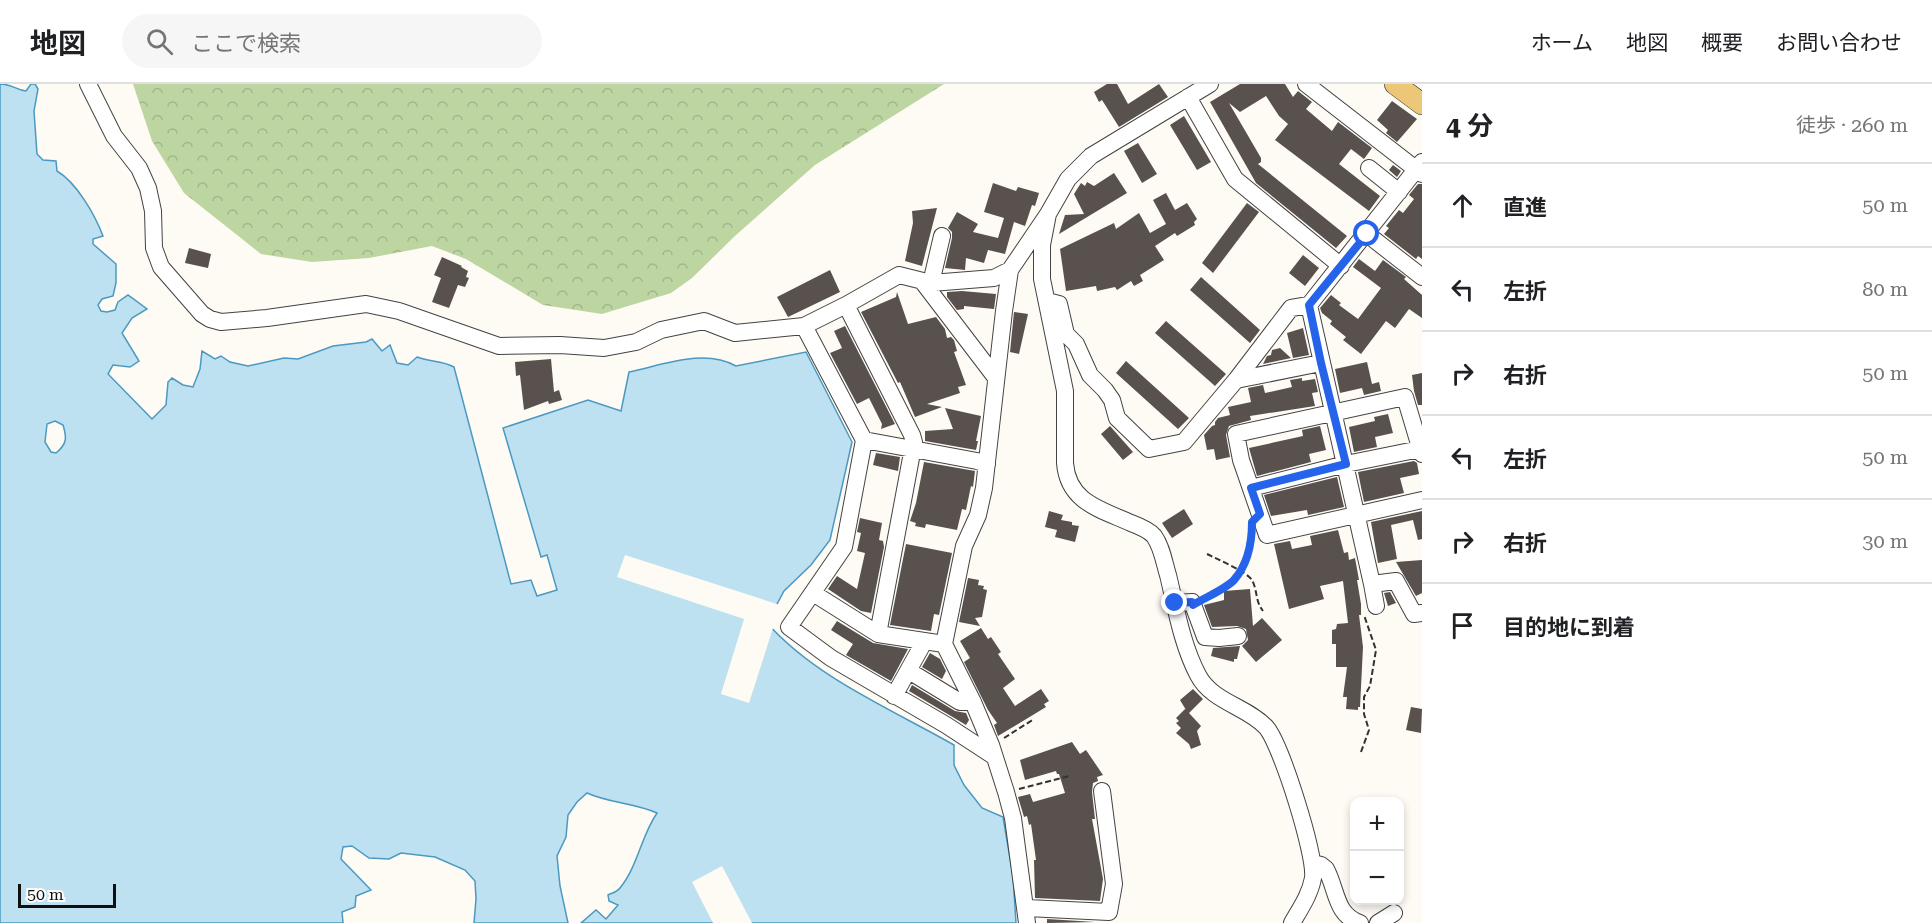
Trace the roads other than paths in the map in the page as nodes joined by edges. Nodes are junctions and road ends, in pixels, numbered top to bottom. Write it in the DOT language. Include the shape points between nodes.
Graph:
graph roads {
  1 [pos="87,84"];
  2 [pos="1210,84"];
  3 [pos="1305,84"];
  4 [pos="1395,84"];
  5 [pos="1188,97"];
  6 [pos="1422,105"];
  7 [pos="1369,168"];
  8 [pos="1420,168"];
  9 [pos="1399,192"];
  10 [pos="1048,214"];
  11 [pos="1367,234"];
  12 [pos="942,236"];
  13 [pos="1341,266"];
  14 [pos="1010,270"];
  15 [pos="1422,277"];
  16 [pos="927,282"];
  17 [pos="1047,301"];
  18 [pos="846,305"];
  19 [pos="1309,305"];
  20 [pos="804,326"];
  21 [pos="1321,363"];
  22 [pos="996,378"];
  23 [pos="1236,380"];
  24 [pos="1334,413"];
  25 [pos="864,440"];
  26 [pos="913,450"];
  27 [pos="1421,452"];
  28 [pos="987,464"];
  29 [pos="1346,464"];
  30 [pos="1251,488"];
  31 [pos="1422,500"];
  32 [pos="1357,515"];
  33 [pos="1372,584"];
  34 [pos="813,593"];
  35 [pos="1175,603"];
  36 [pos="1376,606"];
  37 [pos="1422,613"];
  38 [pos="878,634"];
  39 [pos="1238,636"];
  40 [pos="924,642"];
  41 [pos="944,645"];
  42 [pos="909,671"];
  43 [pos="894,696"];
  44 [pos="973,702"];
  45 [pos="993,751"];
  46 [pos="1102,791"];
  47 [pos="1313,863"];
  48 [pos="1394,913"];
  49 [pos="1027,916"];
  50 [pos="1108,918"];
  51 [pos="1292,923"];
  52 [pos="1360,923"];
  53 [pos="1378,923"];
  1 -- 20 [label="street" via="114,136 140,168 153,211 154,248 161,267 210,319 221,322 267,318 366,304 499,346 604,348 704,321 735,333"];
  2 -- 5 [label="street"];
  3 -- 8 [label="street"];
  4 -- 6 [label="main road"];
  5 -- 10 [label="street" via="1091,156 1068,179"];
  5 -- 13 [label="street" via="1235,180"];
  7 -- 9 [label="street"];
  8 -- 9 [label="street"];
  9 -- 11 [label="street"];
  10 -- 14 [label="street"];
  10 -- 17 [label="street" via="1041,260"];
  11 -- 13 [label="street"];
  11 -- 15 [label="street"];
  12 -- 16 [label="street"];
  13 -- 19 [label="street"];
  14 -- 16 [label="street" via="994,278"];
  14 -- 22 [label="street"];
  16 -- 18 [label="street" via="899,275"];
  16 -- 22 [label="street"];
  17 -- 23 [label="street" via="1059,304 1066,334 1076,344 1090,375 1112,400 1117,418 1149,449 1184,442"];
  17 -- 35 [label="street" via="1065,391 1065,463 1070,484 1086,502 1154,536"];
  18 -- 20 [label="street"];
  18 -- 26 [label="street" via="912,435"];
  19 -- 21 [label="street"];
  19 -- 23 [label="street" via="1291,308"];
  20 -- 25 [label="street"];
  21 -- 23 [label="street"];
  21 -- 24 [label="street"];
  22 -- 28 [label="street"];
  24 -- 27 [label="street" via="1405,397"];
  24 -- 29 [label="street"];
  24 -- 30 [label="street" via="1236,434"];
  25 -- 26 [label="street"];
  25 -- 34 [label="street" via="844,547"];
  26 -- 28 [label="street"];
  26 -- 38 [label="street"];
  27 -- 29 [label="street"];
  28 -- 41 [label="street" via="978,515 964,546"];
  29 -- 30 [label="street"];
  29 -- 32 [label="street"];
  30 -- 32 [label="street" via="1267,535"];
  31 -- 32 [label="street"];
  32 -- 33 [label="street"];
  33 -- 36 [label="street"];
  33 -- 37 [label="street" via="1396,581 1414,614"];
  34 -- 38 [label="street"];
  34 -- 43 [label="street" via="789,627"];
  35 -- 39 [label="street" via="1192,602 1205,638"];
  35 -- 47 [label="street" via="1199,678 1218,697 1254,717 1275,742 1305,826"];
  38 -- 40 [label="street"];
  40 -- 41 [label="street"];
  40 -- 42 [label="street"];
  41 -- 44 [label="street"];
  42 -- 43 [label="street"];
  42 -- 44 [label="street" via="960,702"];
  43 -- 45 [label="street"];
  44 -- 45 [label="street"];
  45 -- 49 [label="street" via="1013,818"];
  46 -- 50 [label="street" via="1114,884"];
  47 -- 51 [label="street" via="1308,895"];
  47 -- 52 [label="street" via="1326,869 1345,915"];
  48 -- 53 [label="street"];
  49 -- 50 [label="street"];
}
